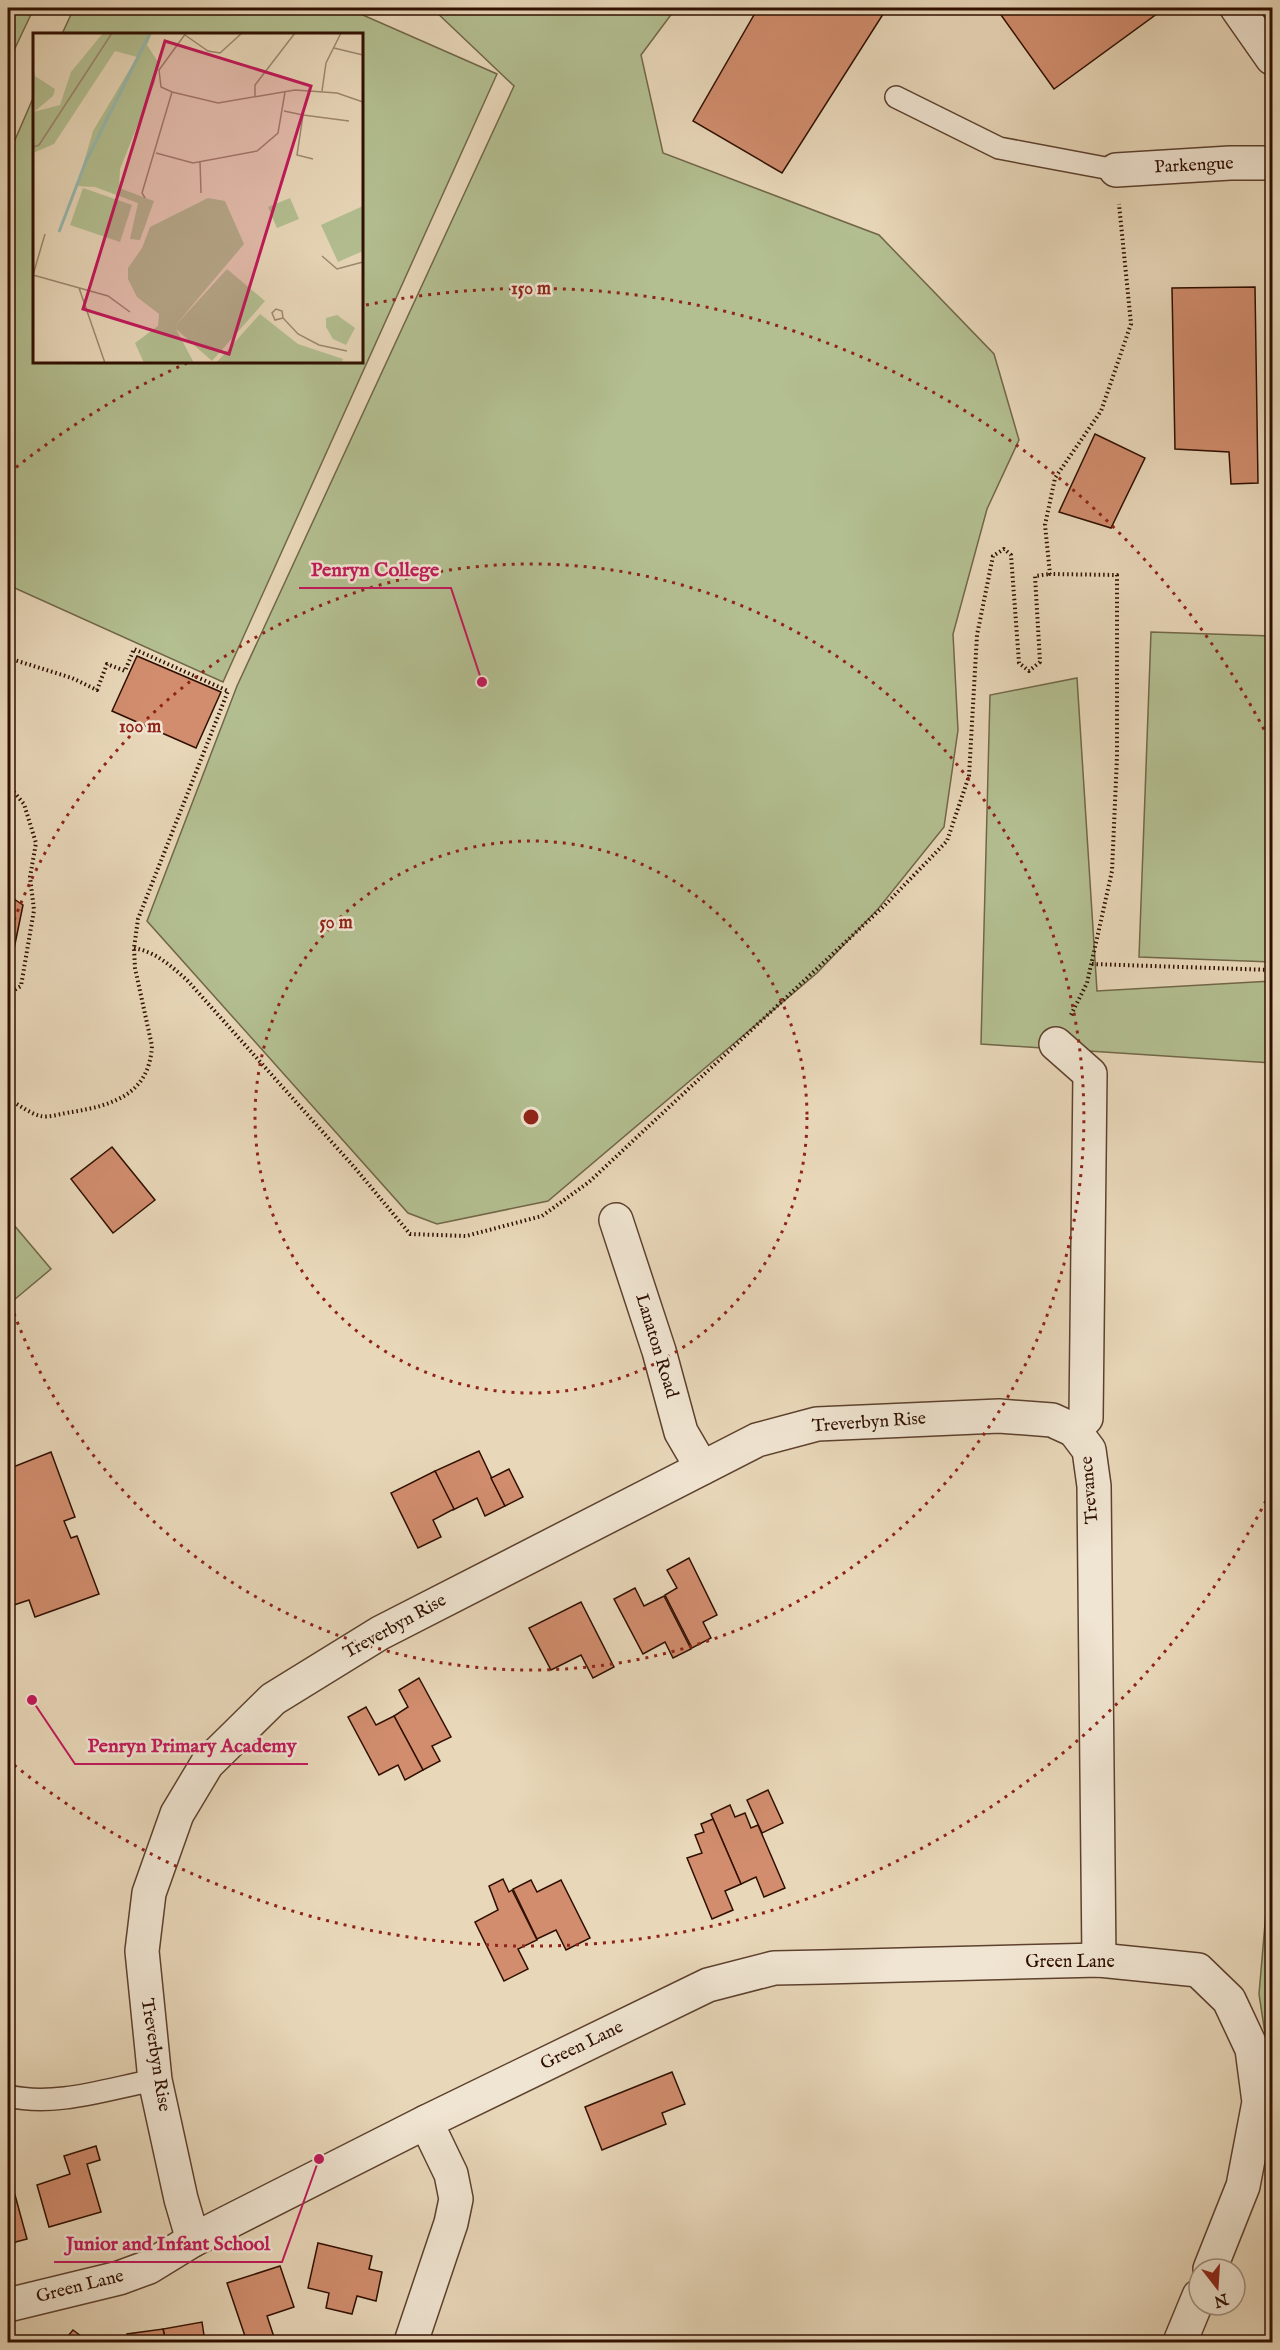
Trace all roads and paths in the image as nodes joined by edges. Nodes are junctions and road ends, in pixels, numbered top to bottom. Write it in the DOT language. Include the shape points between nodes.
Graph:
graph roads {
  1 [pos="1237,8"];
  2 [pos="1272,58"];
  3 [pos="896,97"];
  4 [pos="1272,163"];
  5 [pos="1116,170"];
  6 [pos="1050,574"];
  7 [pos="8,658"];
  8 [pos="8,784"];
  9 [pos="134,948"];
  10 [pos="1092,964"];
  11 [pos="1272,970"];
  12 [pos="8,994"];
  13 [pos="1056,1044"];
  14 [pos="8,1099"];
  15 [pos="616,1220"];
  16 [pos="1074,1430"];
  17 [pos="702,1468"];
  18 [pos="1098,1960"];
  19 [pos="155,2080"];
  20 [pos="8,2096"];
  21 [pos="426,2122"];
  22 [pos="193,2240"];
  23 [pos="1215,2257"];
  24 [pos="8,2305"];
  25 [pos="1191,2317"];
  26 [pos="411,2343"];
  27 [pos="1180,2343"];
  1 -- 2 [label="street"];
  3 -- 5 [label="lane" via="999,148"];
  4 -- 5 [label="street, Parkengue"];
  5 -- 6 [label="path" via="1131,324 1101,411 1055,478 1045,525"];
  6 -- 9 [label="path" via="1035,576 1040,662 1029,671 1019,663 1011,555 1004,549 993,556 977,635 969,776 947,841 885,905 589,1182 542,1216 466,1236 410,1233 187,980 147,951"];
  6 -- 10 [label="path" via="1117,575 1117,757 1112,870"];
  7 -- 9 [label="path" via="97,690 107,664 125,672 134,649 228,691 138,919"];
  8 -- 12 [label="path" via="24,804 36,843 30,877 34,910 21,986"];
  9 -- 14 [label="path" via="140,1000 152,1046 152,1057 138,1086 126,1097 92,1108 42,1117"];
  10 -- 11 [label="path"];
  10 -- 13 [label="path" via="1088,983"];
  13 -- 16 [label="street" via="1090,1074 1086,1418"];
  15 -- 17 [label="street, Lanaton Road" via="681,1432"];
  16 -- 17 [label="street, Treverbyn Rise" via="1052,1420 999,1416 817,1424 756,1440"];
  16 -- 18 [label="street, Trevance" via="1089,1450 1094,1486"];
  17 -- 19 [label="street, Treverbyn Rise" via="380,1633 273,1698 207,1764 177,1814 149,1893 142,1951"];
  18 -- 21 [label="street, Green Lane" via="774,1968 708,1985"];
  18 -- 23 [label="street, Green Lane" via="1198,1970 1229,2000 1252,2049 1259,2102 1243,2186"];
  19 -- 20 [label="lane" via="56,2100"];
  19 -- 22 [label="street, Treverbyn Rise"];
  21 -- 22 [label="street, Green Lane"];
  21 -- 26 [label="street" via="452,2174 456,2199"];
  22 -- 24 [label="street, Green Lane" via="149,2267 119,2278"];
  25 -- 27 [label="street"];
}
